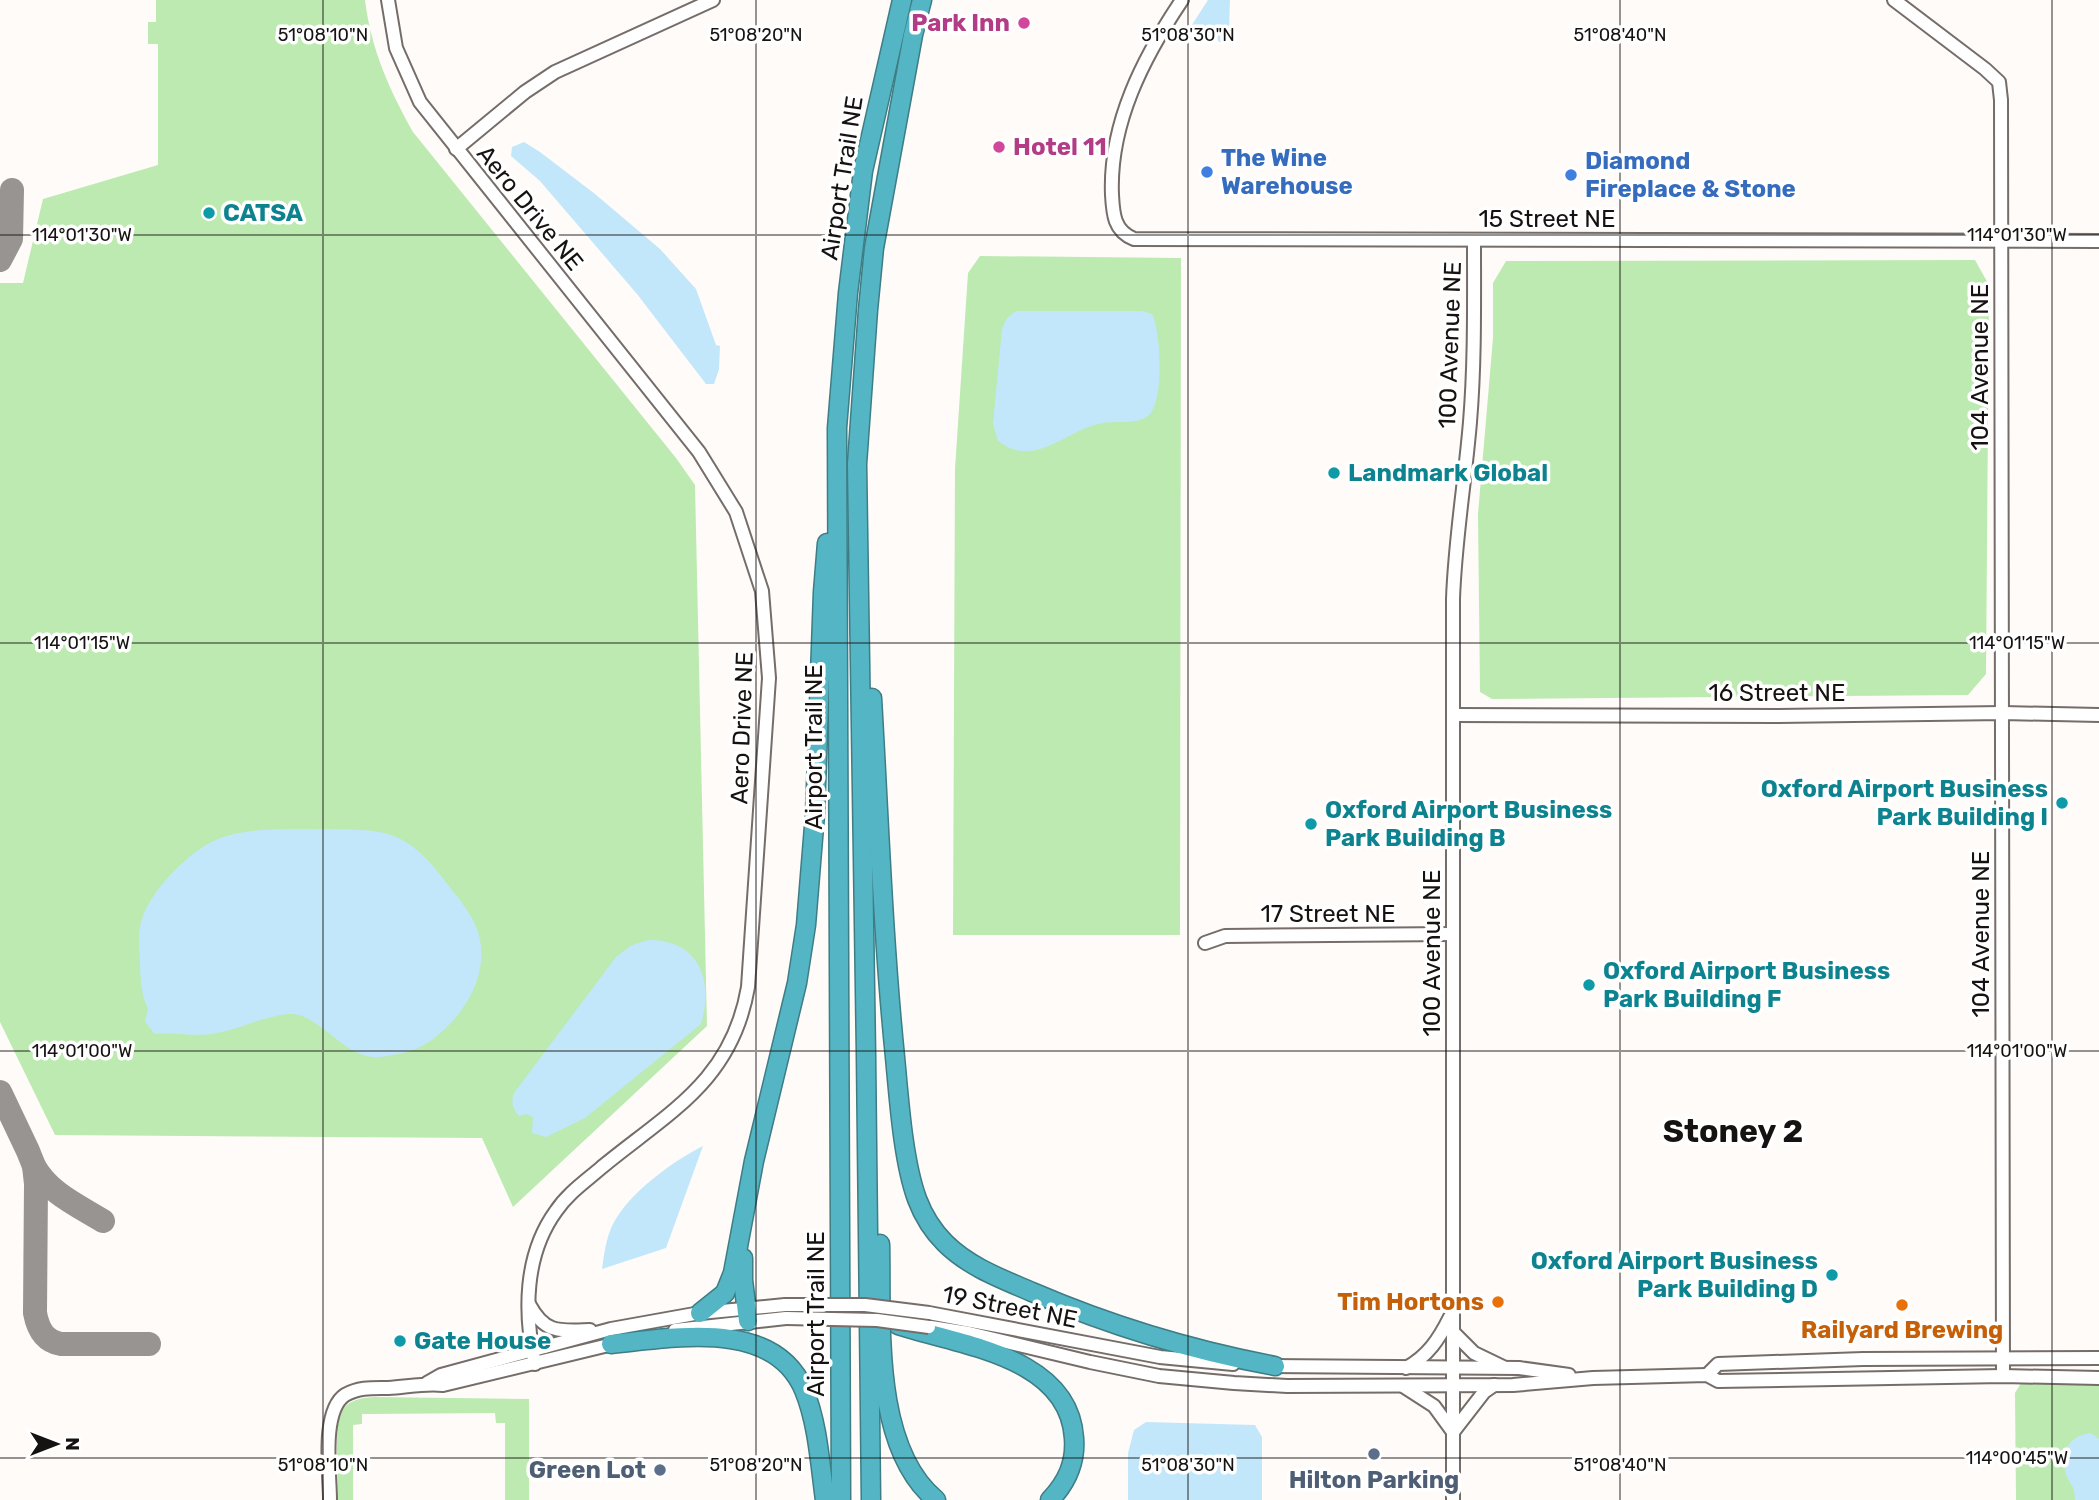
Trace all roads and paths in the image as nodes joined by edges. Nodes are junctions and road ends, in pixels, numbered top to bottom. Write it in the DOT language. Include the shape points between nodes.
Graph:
graph roads {
  1 [pos="387,0"];
  2 [pos="713,0"];
  3 [pos="892,0"];
  4 [pos="902,0"];
  5 [pos="922,0"];
  6 [pos="934,0"];
  7 [pos="1182,0"];
  8 [pos="1894,0"];
  9 [pos="456,149"];
  10 [pos="863,171"];
  11 [pos="1474,240"];
  12 [pos="2001,240"];
  13 [pos="2099,241"];
  14 [pos="874,248"];
  15 [pos="837,428"];
  16 [pos="857,464"];
  17 [pos="2003,713"];
  18 [pos="1454,715"];
  19 [pos="2099,715"];
  20 [pos="1453,934"];
  21 [pos="1205,943"];
  22 [pos="866,1055"];
  23 [pos="744,1224"];
  24 [pos="528,1301"];
  25 [pos="786,1312"];
  26 [pos="700,1313"];
  27 [pos="747,1314"];
  28 [pos="1452,1314"];
  29 [pos="887,1321"];
  30 [pos="929,1331"];
  31 [pos="1453,1332"];
  32 [pos="611,1336"];
  33 [pos="534,1358"];
  34 [pos="2003,1358"];
  35 [pos="2099,1358"];
  36 [pos="1275,1366"];
  37 [pos="1404,1368"];
  38 [pos="1453,1368"];
  39 [pos="1507,1368"];
  40 [pos="1707,1375"];
  41 [pos="2003,1376"];
  42 [pos="1593,1378"];
  43 [pos="2099,1378"];
  44 [pos="1453,1384"];
  45 [pos="1403,1385"];
  46 [pos="1494,1385"];
  47 [pos="1453,1433"];
  48 [pos="330,1500"];
  49 [pos="825,1500"];
  50 [pos="841,1500"];
  51 [pos="870,1500"];
  52 [pos="936,1500"];
  53 [pos="1050,1500"];
  54 [pos="1453,1500"];
  1 -- 9 [label="street, Aero Drive NE" via="396,48 420,102"];
  2 -- 9 [label="street" via="555,72"];
  3 -- 10 [label="highway"];
  4 -- 10 [label="highway, Airport Trail NE"];
  5 -- 14 [label="highway, Airport Trail NE"];
  6 -- 14 [label="highway"];
  7 -- 11 [label="street, 15 Street NE" via="1128,98 1117,136 1112,208 1122,233 1141,240"];
  8 -- 12 [label="street, 104 Avenue NE" via="1999,82"];
  9 -- 24 [label="street, Aero Drive NE" via="699,452 736,512 762,591 769,678 748,987 736,1033 696,1091 555,1211 538,1242"];
  10 -- 15 [label="highway, Airport Trail NE"];
  11 -- 12 [label="street, 15 Street NE"];
  11 -- 18 [label="street, 100 Avenue NE" via="1473,376 1452,599"];
  12 -- 13 [label="street, 15 Street NE"];
  12 -- 17 [label="street, 104 Avenue NE"];
  14 -- 16 [label="highway, Airport Trail NE"];
  15 -- 23 [label="highway" via="823,592 806,925"];
  15 -- 50 [label="highway, Airport Trail NE"];
  16 -- 22 [label="highway, Airport Trail NE"];
  16 -- 36 [label="highway" via="891,1013 909,1168 917,1199 944,1242 972,1264 1004,1280 1128,1330"];
  17 -- 18 [label="street, 16 Street NE"];
  17 -- 19 [label="street, 16 Street NE"];
  17 -- 34 [label="street, 104 Avenue NE"];
  18 -- 20 [label="street, 100 Avenue NE"];
  20 -- 21 [label="street, 17 Street NE" via="1225,936"];
  20 -- 28 [label="street, 100 Avenue NE"];
  22 -- 51 [label="highway, Airport Trail NE"];
  22 -- 52 [label="highway" via="877,1151 884,1375 890,1418 906,1464"];
  23 -- 26 [label="highway" via="725,1293"];
  23 -- 27 [label="highway"];
  24 -- 32 [label="street" via="539,1321 554,1330"];
  24 -- 33 [label="street, Aero Drive NE"];
  25 -- 27 [label="street, 19 Street NE"];
  25 -- 29 [label="street, 19 Street NE, bridge"];
  25 -- 36 [label="street, 19 Street NE, bridge" via="865,1306 929,1313 1160,1357"];
  26 -- 27 [label="street, 19 Street NE"];
  26 -- 32 [label="street, 19 Street NE"];
  27 -- 32 [label="street, 19 Street NE" via="660,1333"];
  28 -- 31 [label="street, 100 Avenue NE"];
  28 -- 37 [label="street" via="1423,1358"];
  29 -- 30 [label="highway, bridge"];
  30 -- 45 [label="street, 19 Street NE" via="992,1338 1191,1380 1287,1386"];
  30 -- 53 [label="highway" via="1010,1359 1033,1371 1059,1394 1072,1423 1075,1451 1066,1480"];
  31 -- 38 [label="street, 100 Avenue NE"];
  31 -- 39 [label="street" via="1474,1353"];
  32 -- 33 [label="street, 19 Street NE"];
  32 -- 49 [label="highway" via="736,1340 784,1360 809,1405"];
  33 -- 48 [label="street, 19 Street NE" via="441,1376 427,1383 357,1390 339,1401 330,1421"];
  34 -- 35 [label="street, 19 Street NE"];
  34 -- 40 [label="street, 19 Street NE" via="1718,1364"];
  34 -- 41 [label="street, 104 Avenue NE"];
  36 -- 37 [label="street, 19 Street NE"];
  37 -- 38 [label="street, 19 Street NE"];
  38 -- 39 [label="street, 19 Street NE"];
  38 -- 44 [label="street, 100 Avenue NE"];
  39 -- 42 [label="street, 19 Street NE"];
  40 -- 41 [label="street, 19 Street NE" via="1718,1381"];
  40 -- 42 [label="street, 19 Street NE"];
  41 -- 43 [label="street, 19 Street NE"];
  42 -- 46 [label="street, 19 Street NE"];
  44 -- 45 [label="street, 19 Street NE"];
  44 -- 46 [label="street, 19 Street NE"];
  44 -- 47 [label="street, 100 Avenue NE"];
  45 -- 47 [label="street" via="1434,1406"];
  46 -- 47 [label="street"];
  47 -- 54 [label="street, 100 Avenue NE"];
}
